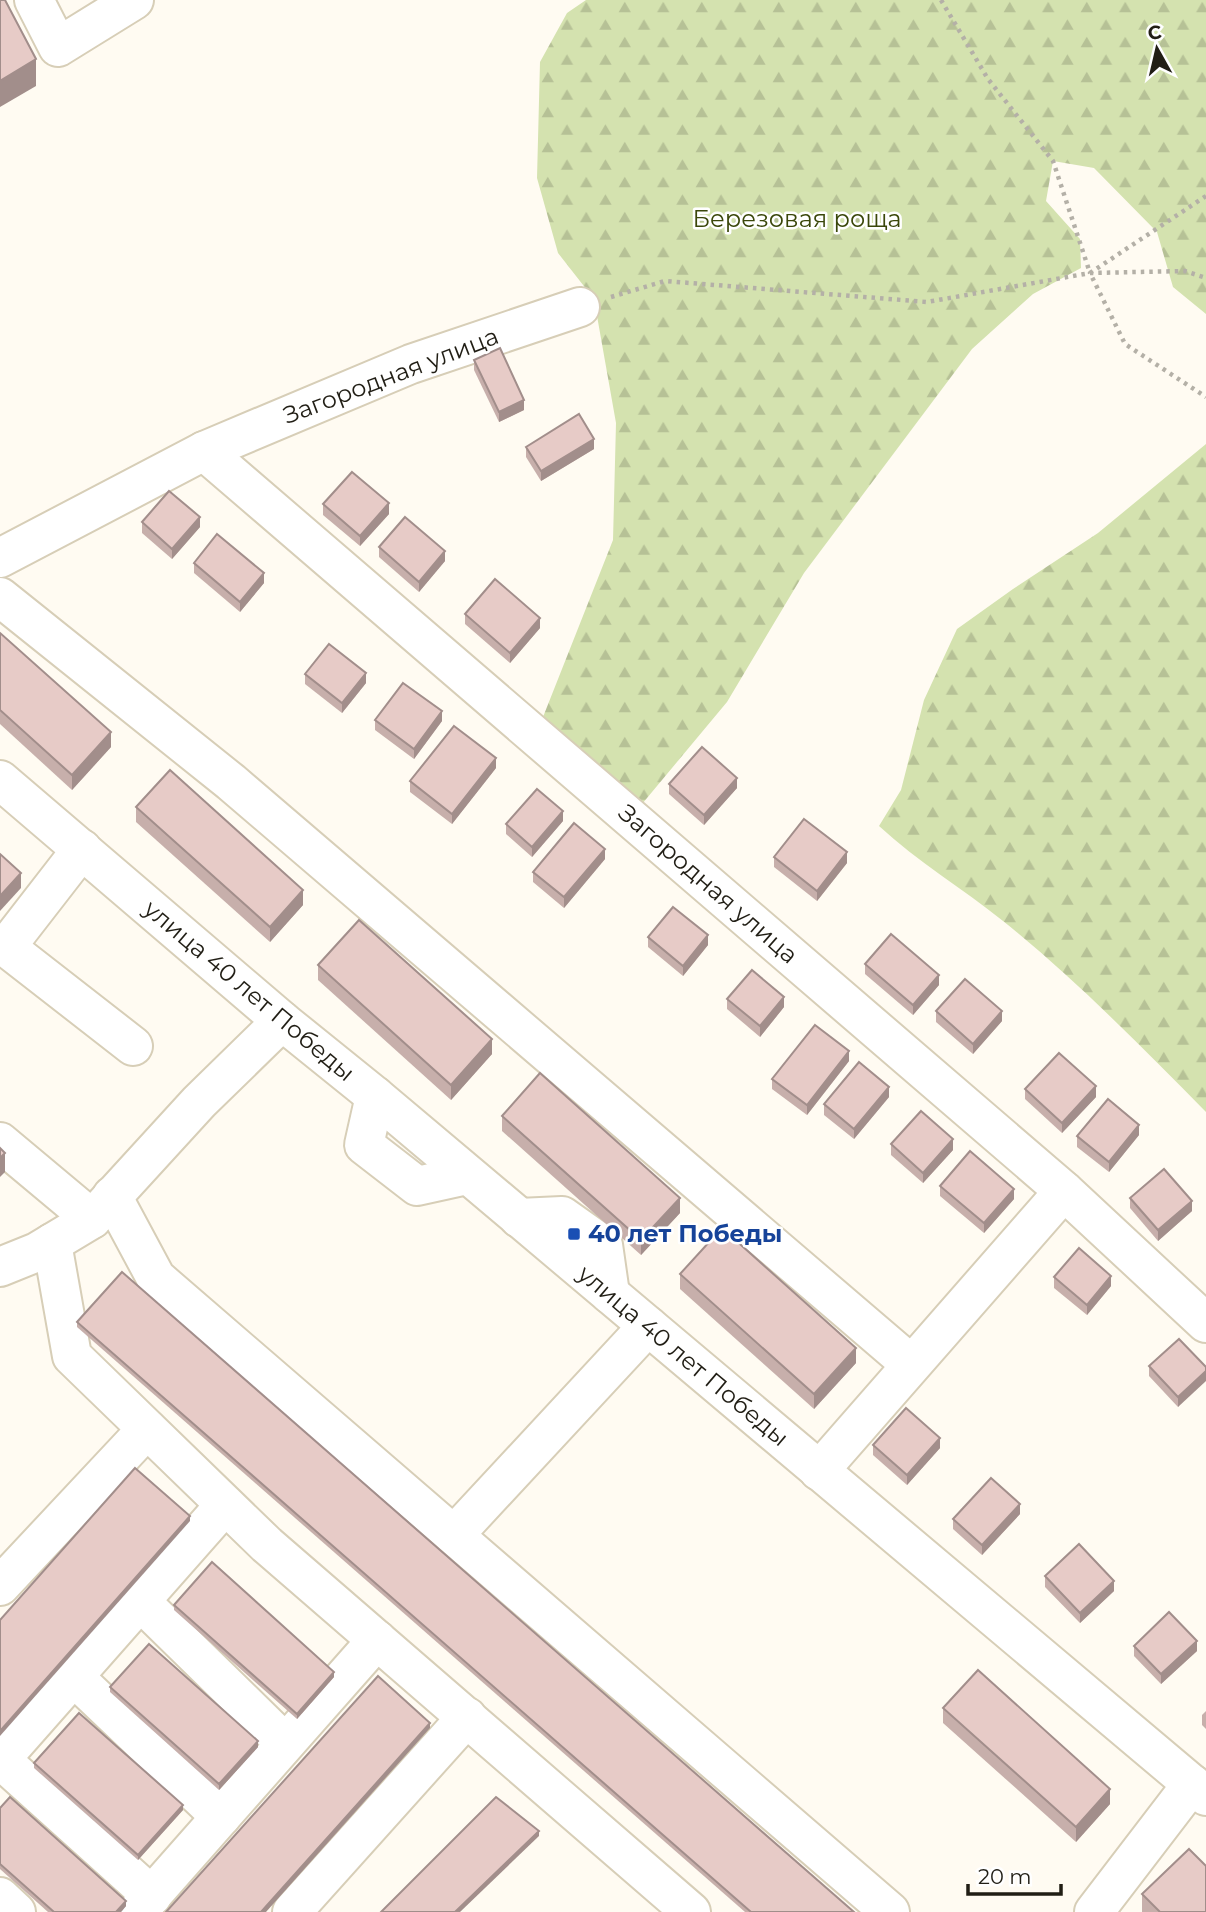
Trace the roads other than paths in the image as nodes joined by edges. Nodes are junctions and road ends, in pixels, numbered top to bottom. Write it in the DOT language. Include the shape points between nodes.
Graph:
graph roads {
  1 [pos="34,0"];
  2 [pos="134,0"];
  3 [pos="580,307"];
  4 [pos="204,451"];
  5 [pos="0,558"];
  6 [pos="0,597"];
  7 [pos="0,780"];
  8 [pos="82,849"];
  9 [pos="282,1021"];
  10 [pos="133,1046"];
  11 [pos="0,1142"];
  12 [pos="1064,1191"];
  13 [pos="102,1208"];
  14 [pos="52,1243"];
  15 [pos="0,1267"];
  16 [pos="1206,1324"];
  17 [pos="648,1326"];
  18 [pos="900,1355"];
  19 [pos="147,1429"];
  20 [pos="820,1471"];
  21 [pos="225,1505"];
  22 [pos="454,1535"];
  23 [pos="0,1586"];
  24 [pos="140,1601"];
  25 [pos="377,1640"];
  26 [pos="74,1677"];
  27 [pos="467,1717"];
  28 [pos="285,1743"];
  29 [pos="0,1760"];
  30 [pos="1199,1790"];
  31 [pos="222,1817"];
  32 [pos="0,1896"];
  33 [pos="145,1904"];
  34 [pos="1099,1910"];
  35 [pos="16,1912"];
  36 [pos="292,1912"];
  37 [pos="691,1912"];
  38 [pos="890,1912"];
  1 -- 2 [label="street" via="58,47"];
  3 -- 4 [label="street, Загородная улица" via="411,364"];
  4 -- 5 [label="street, Загородная улица"];
  4 -- 12 [label="street, Загородная улица"];
  6 -- 18 [label="street" via="231,782"];
  7 -- 8 [label="street, улица 40 лет Победы"];
  8 -- 9 [label="street, улица 40 лет Победы"];
  8 -- 10 [label="street" via="6,947"];
  9 -- 13 [label="street" via="199,1102"];
  9 -- 17 [label="street, улица 40 лет Победы"];
  11 -- 13 [label="street"];
  12 -- 16 [label="street, Загородная улица"];
  12 -- 20 [label="street"];
  13 -- 14 [label="street"];
  13 -- 22 [label="street" via="156,1278"];
  14 -- 15 [label="street"];
  14 -- 19 [label="street" via="72,1356"];
  17 -- 20 [label="street, улица 40 лет Победы"];
  17 -- 22 [label="street"];
  19 -- 21 [label="street"];
  19 -- 23 [label="street"];
  20 -- 30 [label="street, улица 40 лет Победы"];
  21 -- 24 [label="street"];
  21 -- 25 [label="street"];
  22 -- 38 [label="street"];
  24 -- 26 [label="street"];
  24 -- 28 [label="street"];
  25 -- 27 [label="street"];
  25 -- 28 [label="street"];
  26 -- 29 [label="street"];
  26 -- 31 [label="street"];
  27 -- 36 [label="street"];
  27 -- 37 [label="street"];
  28 -- 31 [label="street"];
  29 -- 33 [label="street"];
  30 -- 34 [label="street"];
  31 -- 33 [label="street"];
  32 -- 35 [label="street"];
}
